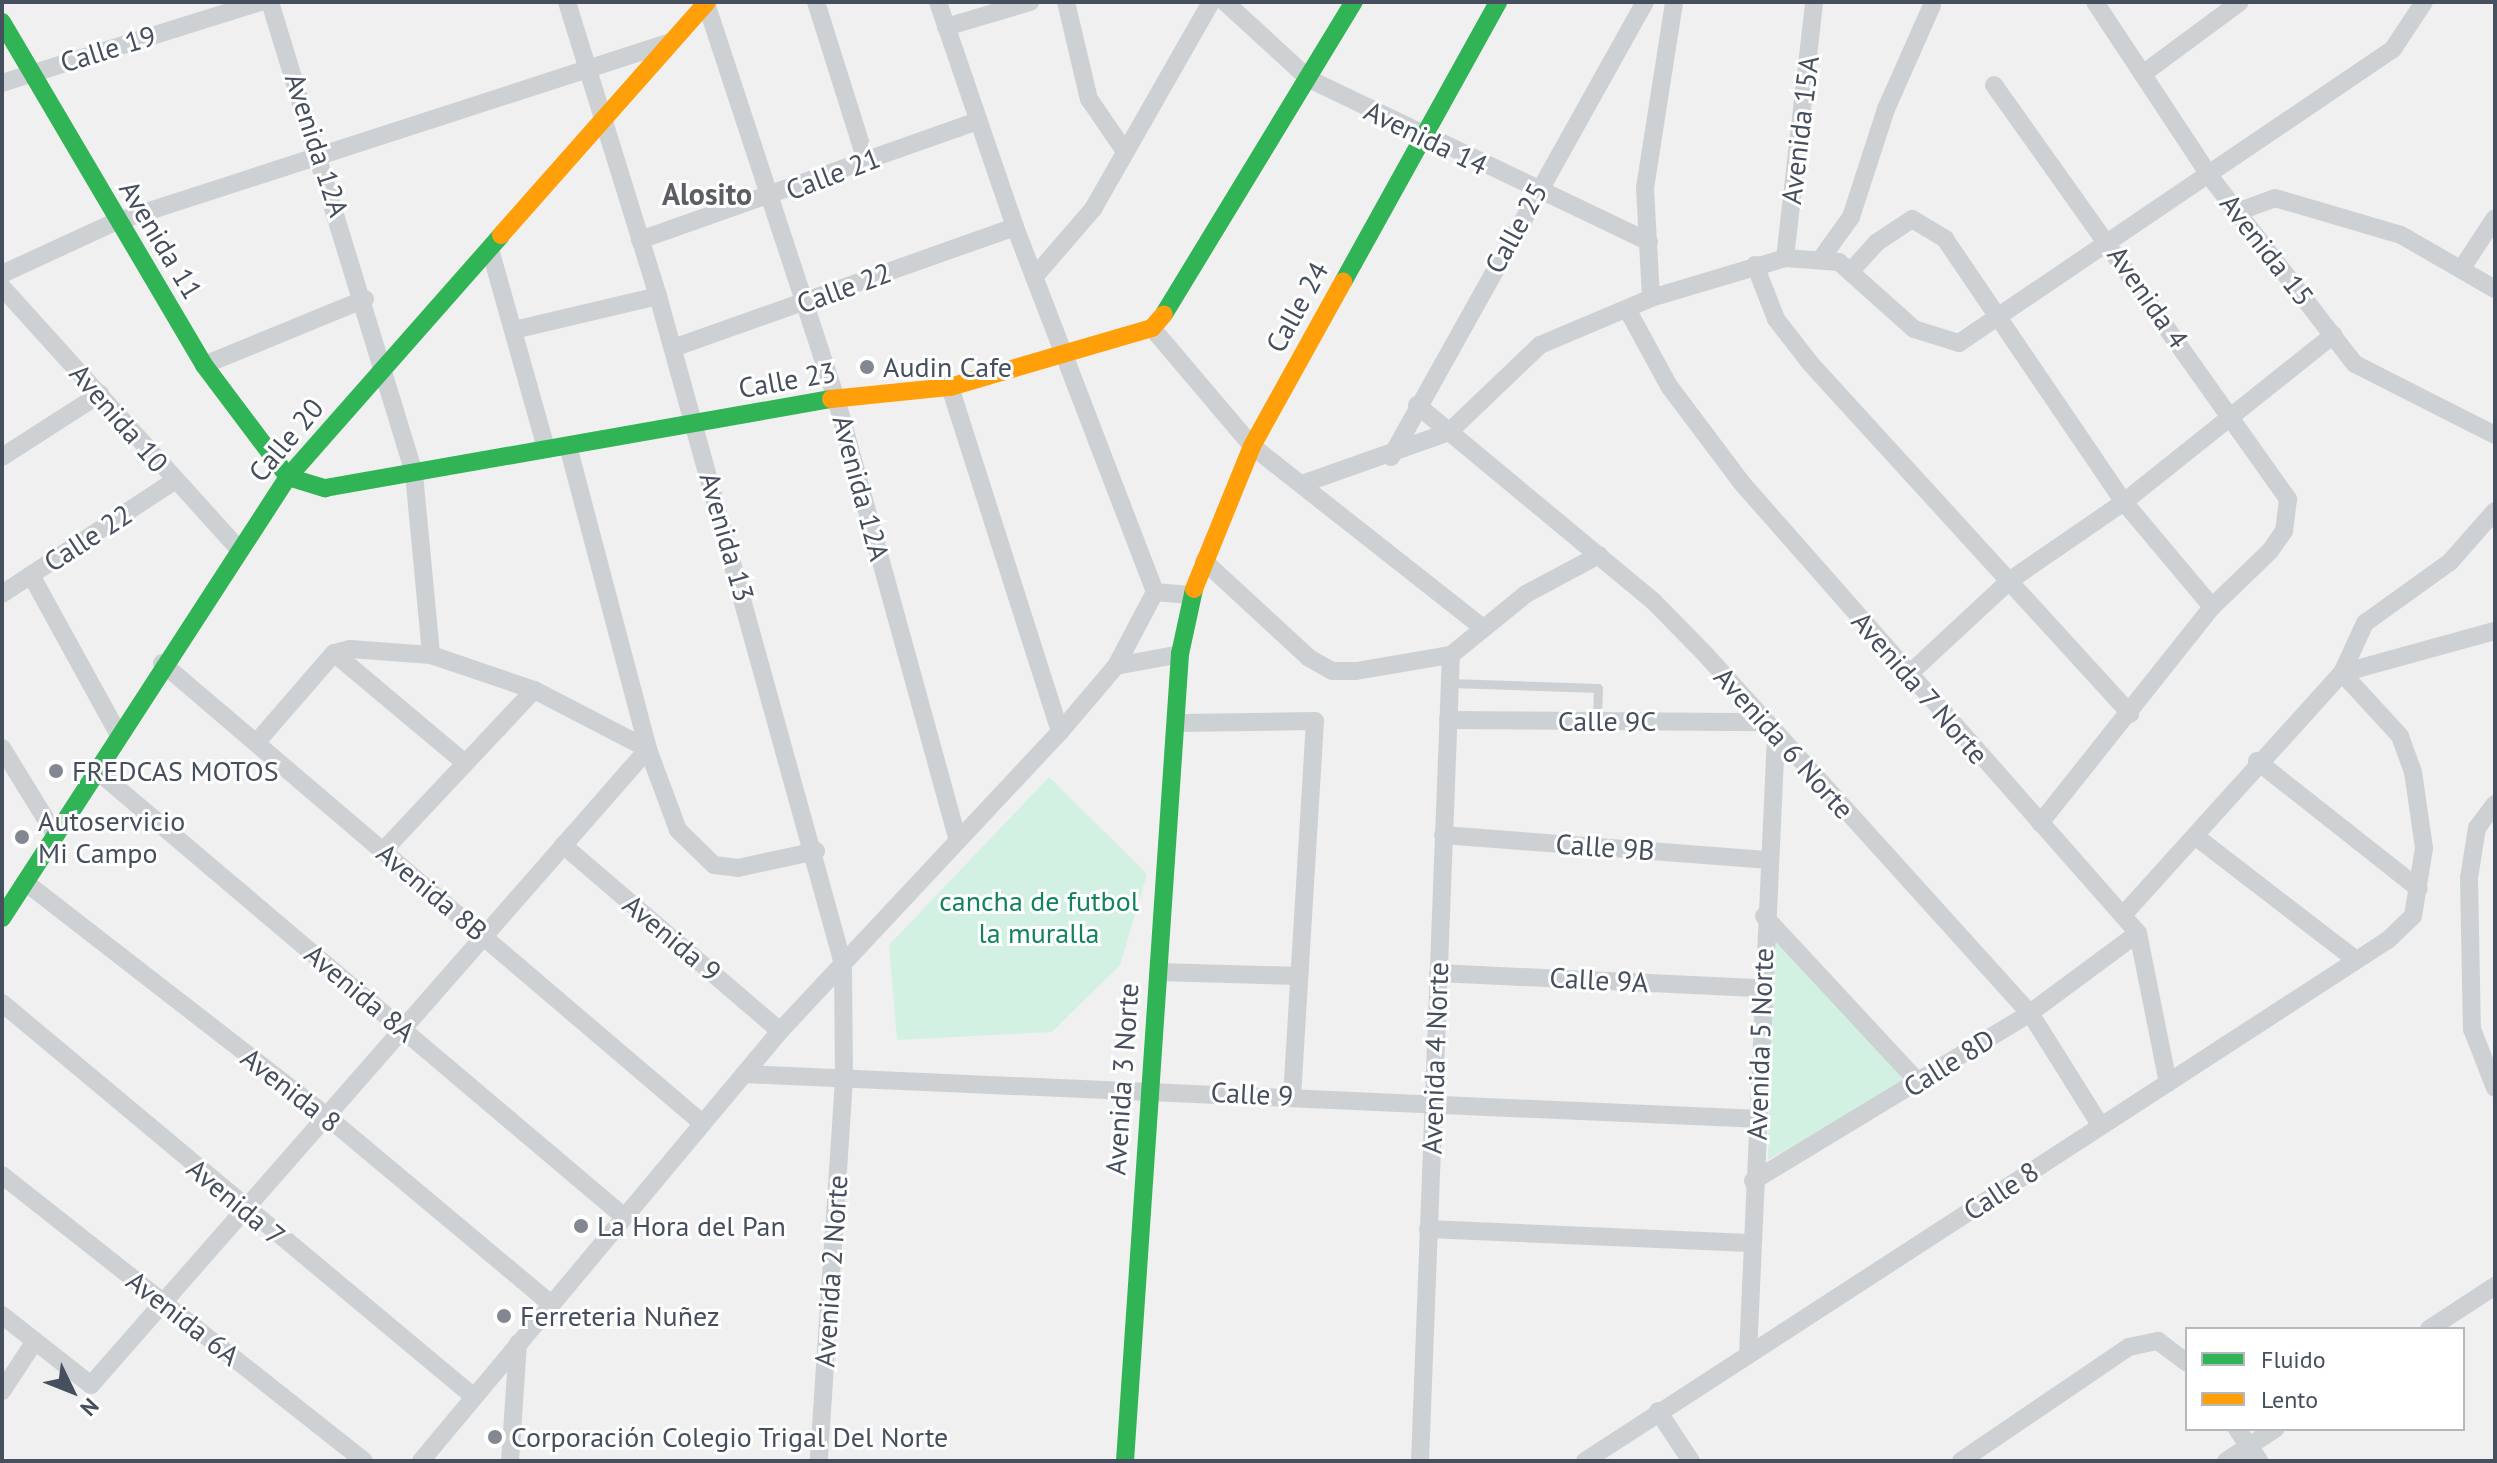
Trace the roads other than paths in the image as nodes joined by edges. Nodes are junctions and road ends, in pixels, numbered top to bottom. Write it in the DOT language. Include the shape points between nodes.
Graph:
graph roads {
  1 [pos="260,2"];
  2 [pos="270,2"];
  3 [pos="567,2"];
  4 [pos="707,2"];
  5 [pos="816,2"];
  6 [pos="938,2"];
  7 [pos="1030,2"];
  8 [pos="1066,2"];
  9 [pos="1211,2"];
  10 [pos="1225,2"];
  11 [pos="1354,2"];
  12 [pos="1498,2"];
  13 [pos="1645,2"];
  14 [pos="1674,2"];
  15 [pos="1814,2"];
  16 [pos="2095,2"];
  17 [pos="2240,2"];
  18 [pos="2424,2"];
  19 [pos="1932,5"];
  20 [pos="2,22"];
  21 [pos="946,27"];
  22 [pos="671,42"];
  23 [pos="589,67"];
  24 [pos="31,72"];
  25 [pos="2144,73"];
  26 [pos="1309,79"];
  27 [pos="2,83"];
  28 [pos="1994,85"];
  29 [pos="604,117"];
  30 [pos="978,121"];
  31 [pos="1423,137"];
  32 [pos="1122,147"];
  33 [pos="322,159"];
  34 [pos="866,161"];
  35 [pos="2211,178"];
  36 [pos="1536,192"];
  37 [pos="774,197"];
  38 [pos="2237,212"];
  39 [pos="2495,218"];
  40 [pos="115,222"];
  41 [pos="1015,227"];
  42 [pos="640,240"];
  43 [pos="1649,242"];
  44 [pos="2110,243"];
  45 [pos="490,249"];
  46 [pos="1823,256"];
  47 [pos="1785,258"];
  48 [pos="1755,265"];
  49 [pos="2464,265"];
  50 [pos="1851,271"];
  51 [pos="2,274"];
  52 [pos="1035,276"];
  53 [pos="2,287"];
  54 [pos="2495,289"];
  55 [pos="658,296"];
  56 [pos="1651,298"];
  57 [pos="365,299"];
  58 [pos="807,301"];
  59 [pos="1627,309"];
  60 [pos="2000,320"];
  61 [pos="1152,328"];
  62 [pos="514,330"];
  63 [pos="2333,335"];
  64 [pos="673,348"];
  65 [pos="1063,358"];
  66 [pos="204,365"];
  67 [pos="386,368"];
  68 [pos="950,387"];
  69 [pos="100,394"];
  70 [pos="836,398"];
  71 [pos="1417,405"];
  72 [pos="2229,415"];
  73 [pos="695,426"];
  74 [pos="1449,432"];
  75 [pos="2495,435"];
  76 [pos="568,446"];
  77 [pos="1252,446"];
  78 [pos="546,448"];
  79 [pos="2,457"];
  80 [pos="1391,457"];
  81 [pos="414,474"];
  82 [pos="288,477"];
  83 [pos="174,481"];
  84 [pos="1302,484"];
  85 [pos="2124,502"];
  86 [pos="2495,511"];
  87 [pos="237,547"];
  88 [pos="1599,555"];
  89 [pos="1204,561"];
  90 [pos="31,575"];
  91 [pos="2009,581"];
  92 [pos="1155,592"];
  93 [pos="2,594"];
  94 [pos="1192,595"];
  95 [pos="2212,607"];
  96 [pos="1481,626"];
  97 [pos="2495,631"];
  98 [pos="334,653"];
  99 [pos="1180,654"];
  100 [pos="431,655"];
  101 [pos="1451,655"];
  102 [pos="162,663"];
  103 [pos="1116,666"];
  104 [pos="2342,673"];
  105 [pos="1908,675"];
  106 [pos="1449,683"];
  107 [pos="534,690"];
  108 [pos="2130,714"];
  109 [pos="1448,720"];
  110 [pos="1597,720"];
  111 [pos="1177,723"];
  112 [pos="1771,728"];
  113 [pos="1060,732"];
  114 [pos="119,735"];
  115 [pos="256,743"];
  116 [pos="2,748"];
  117 [pos="648,749"];
  118 [pos="2257,761"];
  119 [pos="464,762"];
  120 [pos="96,770"];
  121 [pos="2495,804"];
  122 [pos="2040,823"];
  123 [pos="55,834"];
  124 [pos="1443,835"];
  125 [pos="2195,836"];
  126 [pos="958,841"];
  127 [pos="563,845"];
  128 [pos="383,851"];
  129 [pos="816,851"];
  130 [pos="1766,860"];
  131 [pos="25,882"];
  132 [pos="2419,889"];
  133 [pos="2124,914"];
  134 [pos="1764,916"];
  135 [pos="2,918"];
  136 [pos="2138,933"];
  137 [pos="483,936"];
  138 [pos="2355,959"];
  139 [pos="843,964"];
  140 [pos="1158,972"];
  141 [pos="1438,973"];
  142 [pos="1299,976"];
  143 [pos="1761,988"];
  144 [pos="2,1003"];
  145 [pos="2030,1013"];
  146 [pos="402,1029"];
  147 [pos="780,1031"];
  148 [pos="744,1074"];
  149 [pos="844,1080"];
  150 [pos="1919,1083"];
  151 [pos="2168,1083"];
  152 [pos="2495,1088"];
  153 [pos="1148,1089"];
  154 [pos="1292,1095"];
  155 [pos="1433,1102"];
  156 [pos="325,1115"];
  157 [pos="1760,1119"];
  158 [pos="701,1122"];
  159 [pos="2101,1126"];
  160 [pos="2,1175"];
  161 [pos="1753,1181"];
  162 [pos="244,1210"];
  163 [pos="623,1216"];
  164 [pos="1428,1229"];
  165 [pos="1750,1243"];
  166 [pos="2495,1286"];
  167 [pos="163,1302"];
  168 [pos="551,1304"];
  169 [pos="2,1315"];
  170 [pos="2432,1327"];
  171 [pos="35,1341"];
  172 [pos="518,1343"];
  173 [pos="1748,1354"];
  174 [pos="2185,1361"];
  175 [pos="2,1391"];
  176 [pos="474,1397"];
  177 [pos="1658,1411"];
  178 [pos="2238,1431"];
  179 [pos="2273,1431"];
  180 [pos="2254,1454"];
  181 [pos="364,1461"];
  182 [pos="421,1461"];
  183 [pos="510,1461"];
  184 [pos="819,1461"];
  185 [pos="1125,1461"];
  186 [pos="1420,1461"];
  187 [pos="1585,1461"];
  188 [pos="1691,1461"];
  189 [pos="1961,1461"];
  190 [pos="2226,1461"];
  1 -- 24 [label="street, Calle 19"];
  2 -- 33 [label="street, Avenida 12A"];
  3 -- 23 [label="street, Avenida 13"];
  4 -- 22 [label="street, Calle 20"];
  4 -- 37 [label="street, Avenida 12A"];
  5 -- 34 [label="street"];
  6 -- 21 [label="street"];
  7 -- 21 [label="street"];
  8 -- 32 [label="street" via="1089,99"];
  9 -- 32 [label="street"];
  10 -- 26 [label="street, Avenida 14"];
  11 -- 26 [label="street"];
  12 -- 31 [label="street, Calle 24"];
  13 -- 36 [label="street, Calle 25"];
  14 -- 43 [label="street" via="1645,188"];
  15 -- 47 [label="street, Avenida 15A"];
  16 -- 25 [label="street, Avenida 15"];
  17 -- 25 [label="street"];
  18 -- 35 [label="street" via="2393,49"];
  19 -- 46 [label="street" via="1886,109 1851,217"];
  20 -- 24 [label="street, Avenida 11"];
  21 -- 30 [label="street"];
  22 -- 23 [label="street"];
  22 -- 29 [label="street, Calle 20"];
  23 -- 29 [label="street, Avenida 13"];
  23 -- 33 [label="street"];
  24 -- 27 [label="street, Calle 19"];
  24 -- 40 [label="street, Avenida 11"];
  25 -- 35 [label="street, Avenida 15"];
  26 -- 31 [label="street, Avenida 14"];
  26 -- 61 [label="street" via="1184,290"];
  28 -- 44 [label="street, Avenida 4"];
  29 -- 42 [label="street, Avenida 13"];
  29 -- 45 [label="street, Calle 20"];
  30 -- 34 [label="street, Calle 21"];
  30 -- 41 [label="street"];
  31 -- 36 [label="street, Avenida 14"];
  31 -- 77 [label="street, Calle 24"];
  32 -- 52 [label="street" via="1093,209"];
  33 -- 40 [label="street"];
  33 -- 57 [label="street, Avenida 12A"];
  34 -- 37 [label="street, Calle 21"];
  35 -- 38 [label="street, Avenida 15"];
  35 -- 44 [label="street"];
  36 -- 43 [label="street, Avenida 14"];
  36 -- 71 [label="street, Calle 25"];
  37 -- 42 [label="street, Calle 21"];
  37 -- 58 [label="street, Avenida 12A"];
  38 -- 49 [label="street" via="2275,198 2401,235"];
  38 -- 63 [label="street, Avenida 15"];
  39 -- 49 [label="street"];
  40 -- 51 [label="street"];
  40 -- 66 [label="street, Avenida 11"];
  41 -- 52 [label="street"];
  41 -- 58 [label="street, Calle 22"];
  42 -- 55 [label="street, Avenida 13"];
  43 -- 56 [label="street"];
  44 -- 60 [label="street"];
  44 -- 72 [label="street, Avenida 4"];
  45 -- 62 [label="street"];
  45 -- 67 [label="street, Calle 20"];
  46 -- 47 [label="street"];
  46 -- 50 [label="street"];
  47 -- 48 [label="street"];
  48 -- 56 [label="street"];
  48 -- 91 [label="street" via="1789,338"];
  49 -- 54 [label="street"];
  50 -- 60 [label="street" via="1937,341 1959,343"];
  50 -- 60 [label="street" via="1897,226 1912,219 1927,224"];
  52 -- 65 [label="street"];
  53 -- 69 [label="street, Avenida 10"];
  55 -- 62 [label="street"];
  55 -- 64 [label="street, Avenida 13"];
  56 -- 59 [label="street"];
  57 -- 66 [label="street"];
  57 -- 67 [label="street, Avenida 12A"];
  58 -- 64 [label="street, Calle 22"];
  58 -- 70 [label="street, Avenida 12A"];
  59 -- 74 [label="street" via="1540,345"];
  59 -- 105 [label="street, Avenida 7 Norte" via="1700,432"];
  60 -- 85 [label="street"];
  61 -- 65 [label="street, Calle 23"];
  61 -- 77 [label="street"];
  62 -- 78 [label="street"];
  63 -- 72 [label="street"];
  63 -- 75 [label="street, Avenida 15" via="2374,377"];
  64 -- 73 [label="street, Avenida 13"];
  65 -- 68 [label="street, Calle 23"];
  65 -- 92 [label="street"];
  66 -- 82 [label="street, Avenida 11"];
  67 -- 81 [label="street, Avenida 12A"];
  67 -- 82 [label="street, Calle 20"];
  68 -- 70 [label="street, Calle 23"];
  68 -- 113 [label="street"];
  69 -- 79 [label="street"];
  69 -- 83 [label="street, Avenida 10"];
  70 -- 73 [label="street, Calle 23"];
  70 -- 126 [label="street, Avenida 12A"];
  71 -- 74 [label="street, Avenida 6 Norte"];
  71 -- 80 [label="street, Calle 25"];
  72 -- 85 [label="street"];
  72 -- 95 [label="street, Avenida 4" via="2282,484 2289,515 2270,551"];
  73 -- 76 [label="street, Calle 23"];
  73 -- 129 [label="street, Avenida 13"];
  74 -- 80 [label="street"];
  74 -- 88 [label="street, Avenida 6 Norte"];
  76 -- 78 [label="street, Calle 23"];
  76 -- 117 [label="street"];
  77 -- 84 [label="street"];
  77 -- 89 [label="street, Calle 24"];
  78 -- 81 [label="street, Calle 23"];
  80 -- 84 [label="street"];
  81 -- 82 [label="street, Calle 23" via="325,488"];
  81 -- 100 [label="street, Avenida 12A"];
  82 -- 87 [label="street, Calle 20"];
  83 -- 87 [label="street, Avenida 10"];
  83 -- 90 [label="street, Calle 22"];
  84 -- 96 [label="street"];
  85 -- 91 [label="street"];
  85 -- 95 [label="street"];
  86 -- 104 [label="street" via="2450,562 2365,623"];
  87 -- 102 [label="street, Calle 20"];
  88 -- 96 [label="street"];
  88 -- 112 [label="street, Avenida 6 Norte"];
  89 -- 94 [label="street, Calle 24"];
  89 -- 101 [label="street" via="1309,658 1332,671"];
  90 -- 93 [label="street, Calle 22"];
  90 -- 114 [label="street"];
  91 -- 105 [label="street"];
  91 -- 108 [label="street"];
  92 -- 94 [label="street"];
  92 -- 103 [label="street"];
  94 -- 99 [label="street, Calle 24"];
  95 -- 108 [label="street"];
  96 -- 101 [label="street"];
  97 -- 104 [label="street"];
  98 -- 100 [label="street"];
  98 -- 115 [label="street"];
  98 -- 119 [label="street"];
  99 -- 103 [label="street"];
  99 -- 111 [label="street, Avenida 3 Norte"];
  100 -- 107 [label="street"];
  101 -- 106 [label="street, Avenida 4 Norte"];
  102 -- 114 [label="street, Calle 20"];
  102 -- 115 [label="street, Avenida 8B"];
  103 -- 113 [label="street"];
  104 -- 118 [label="street"];
  104 -- 132 [label="street" via="2400,736 2424,848"];
  105 -- 122 [label="street, Avenida 7 Norte"];
  106 -- 109 [label="street, Avenida 4 Norte"];
  106 -- 110 [label="lane" via="1598,688"];
  107 -- 117 [label="street"];
  107 -- 119 [label="street"];
  108 -- 122 [label="street"];
  109 -- 110 [label="street, Calle 9C"];
  109 -- 124 [label="street, Avenida 4 Norte"];
  110 -- 112 [label="street, Calle 9C"];
  111 -- 140 [label="street, Avenida 3 Norte"];
  111 -- 142 [label="street" via="1315,721"];
  112 -- 130 [label="street, Avenida 5 Norte"];
  112 -- 145 [label="street, Avenida 6 Norte"];
  113 -- 126 [label="street"];
  114 -- 120 [label="street, Calle 20"];
  115 -- 128 [label="street, Avenida 8B"];
  116 -- 123 [label="street"];
  117 -- 127 [label="street"];
  117 -- 129 [label="street" via="678,830 714,865 738,868"];
  118 -- 125 [label="street"];
  118 -- 132 [label="street"];
  119 -- 128 [label="street"];
  120 -- 123 [label="street, Calle 20"];
  120 -- 146 [label="street, Avenida 8A"];
  121 -- 152 [label="street" via="2477,828 2469,956 2472,1029"];
  122 -- 133 [label="street, Avenida 7 Norte"];
  123 -- 131 [label="street, Calle 20"];
  124 -- 130 [label="street, Calle 9B"];
  124 -- 141 [label="street, Avenida 4 Norte"];
  125 -- 133 [label="street"];
  125 -- 138 [label="street"];
  126 -- 139 [label="street"];
  127 -- 137 [label="street"];
  127 -- 147 [label="street, Avenida 9"];
  128 -- 137 [label="street, Avenida 8B"];
  129 -- 139 [label="street, Avenida 13"];
  130 -- 134 [label="street, Avenida 5 Norte"];
  131 -- 135 [label="street, Calle 20"];
  131 -- 156 [label="street, Avenida 8"];
  132 -- 138 [label="street, Calle 8" via="2413,916"];
  133 -- 136 [label="street, Avenida 7 Norte"];
  134 -- 143 [label="street, Avenida 5 Norte"];
  134 -- 150 [label="street"];
  136 -- 145 [label="street, Calle 8D"];
  136 -- 151 [label="street, Avenida 7 Norte"];
  137 -- 146 [label="street"];
  137 -- 158 [label="street, Avenida 8B"];
  138 -- 151 [label="street, Calle 8"];
  139 -- 147 [label="street"];
  139 -- 149 [label="street, Avenida 13"];
  140 -- 142 [label="street"];
  140 -- 153 [label="street, Avenida 3 Norte"];
  141 -- 143 [label="street, Calle 9A"];
  141 -- 155 [label="street, Avenida 4 Norte"];
  142 -- 154 [label="street"];
  143 -- 157 [label="street, Avenida 5 Norte"];
  144 -- 162 [label="street, Avenida 7"];
  145 -- 150 [label="street, Calle 8D"];
  145 -- 159 [label="street, Avenida 6 Norte"];
  146 -- 156 [label="street"];
  146 -- 163 [label="street, Avenida 8A"];
  147 -- 148 [label="street"];
  148 -- 149 [label="street, Calle 9"];
  148 -- 158 [label="street"];
  149 -- 153 [label="street, Calle 9"];
  149 -- 184 [label="street, Avenida 2 Norte"];
  150 -- 161 [label="street, Calle 8D"];
  151 -- 159 [label="street, Calle 8"];
  153 -- 154 [label="street, Calle 9"];
  153 -- 185 [label="street, Avenida 3 Norte"];
  154 -- 155 [label="street, Calle 9"];
  155 -- 157 [label="street, Calle 9"];
  155 -- 164 [label="street, Avenida 4 Norte"];
  156 -- 162 [label="street"];
  156 -- 168 [label="street, Avenida 8"];
  157 -- 161 [label="street, Avenida 5 Norte"];
  158 -- 163 [label="street"];
  159 -- 173 [label="street, Calle 8"];
  160 -- 167 [label="street, Avenida 6A"];
  161 -- 165 [label="street, Avenida 5 Norte"];
  162 -- 167 [label="street"];
  162 -- 176 [label="street, Avenida 7"];
  163 -- 168 [label="street"];
  164 -- 165 [label="street"];
  164 -- 186 [label="street, Avenida 4 Norte"];
  165 -- 173 [label="street, Avenida 5 Norte"];
  166 -- 170 [label="street"];
  167 -- 171 [label="street" via="91,1385"];
  167 -- 181 [label="street, Avenida 6A"];
  168 -- 172 [label="street"];
  169 -- 171 [label="street"];
  171 -- 175 [label="street"];
  172 -- 176 [label="street"];
  172 -- 183 [label="street"];
  173 -- 177 [label="street, Calle 8"];
  174 -- 189 [label="street" via="2158,1341 2129,1347"];
  176 -- 182 [label="street"];
  177 -- 187 [label="street, Calle 8"];
  177 -- 188 [label="street"];
  178 -- 180 [label="street"];
  179 -- 180 [label="street"];
  180 -- 190 [label="street"];
}
